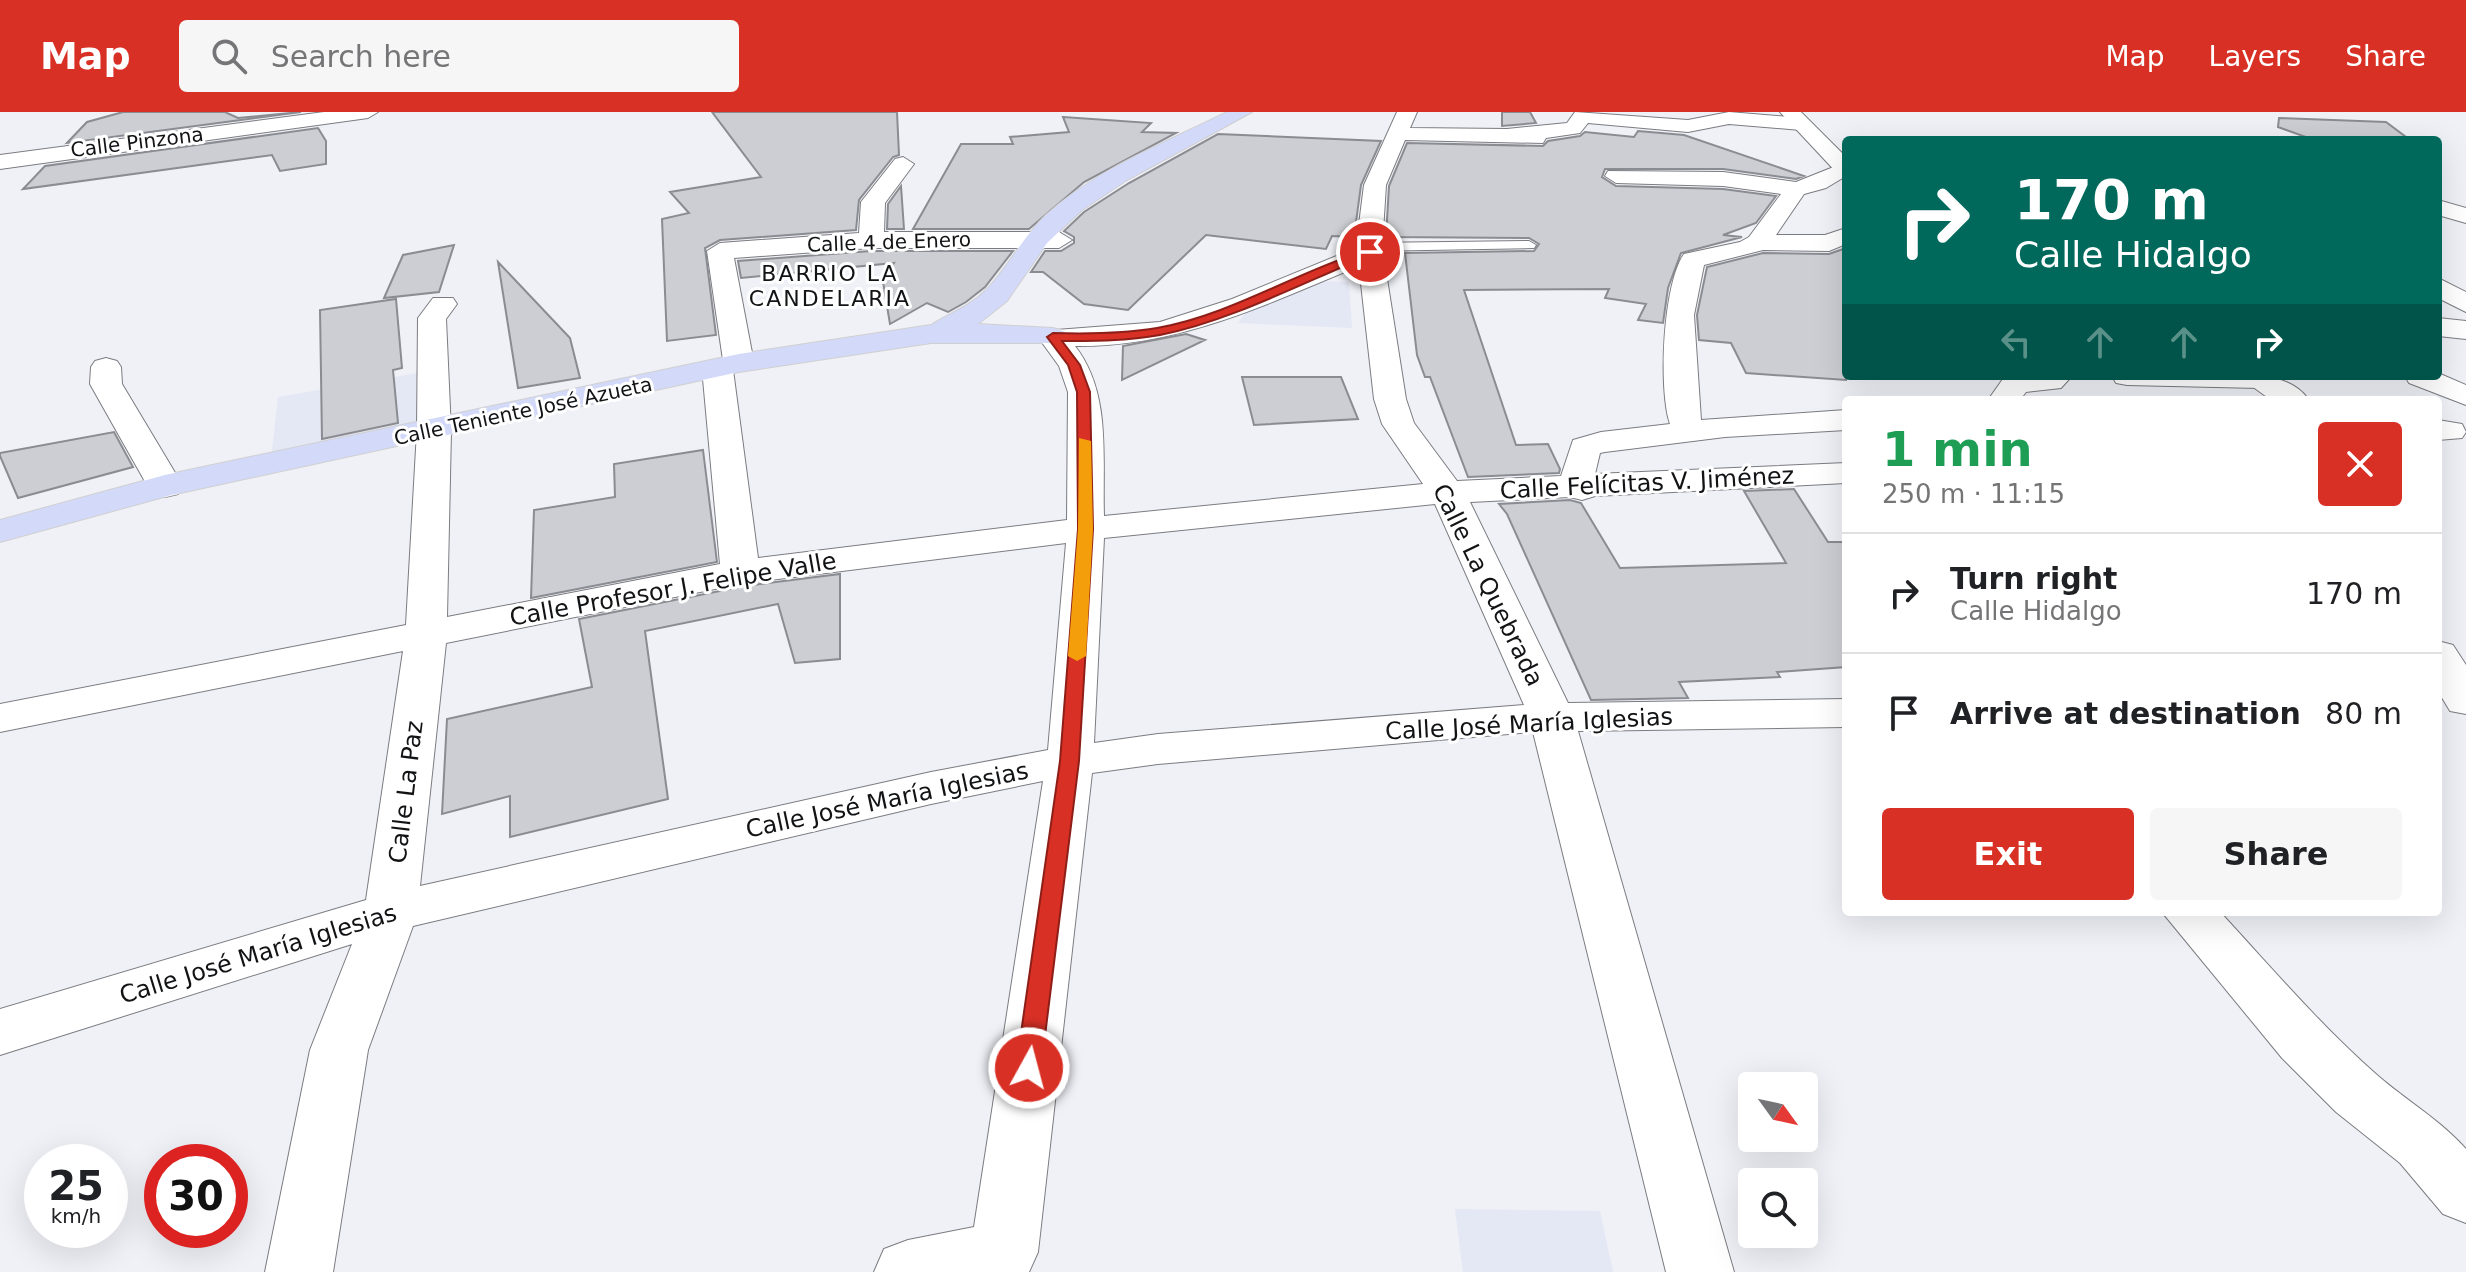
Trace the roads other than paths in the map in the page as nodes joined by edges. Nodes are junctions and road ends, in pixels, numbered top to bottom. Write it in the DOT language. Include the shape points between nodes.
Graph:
graph roads {
  1 [pos="368,112"];
  2 [pos="1407,112"];
  3 [pos="1252,115"];
  4 [pos="1796,118"];
  5 [pos="1395,134"];
  6 [pos="1507,135"];
  7 [pos="1567,144"];
  8 [pos="0,162"];
  9 [pos="903,164"];
  10 [pos="1842,166"];
  11 [pos="1842,171"];
  12 [pos="1616,176"];
  13 [pos="1796,189"];
  14 [pos="2442,208"];
  15 [pos="2466,216"];
  16 [pos="1842,237"];
  17 [pos="871,240"];
  18 [pos="1048,240"];
  19 [pos="1758,242"];
  20 [pos="1529,245"];
  21 [pos="1369,250"];
  22 [pos="2466,284"];
  23 [pos="2442,286"];
  24 [pos="2442,289"];
  25 [pos="1008,298"];
  26 [pos="443,304"];
  27 [pos="2466,304"];
  28 [pos="2442,327"];
  29 [pos="2466,330"];
  30 [pos="931,334"];
  31 [pos="1053,337"];
  32 [pos="728,366"];
  33 [pos="106,367"];
  34 [pos="2259,380"];
  35 [pos="2429,380"];
  36 [pos="2286,396"];
  37 [pos="2466,396"];
  38 [pos="1842,420"];
  39 [pos="1692,430"];
  40 [pos="434,431"];
  41 [pos="1842,473"];
  42 [pos="165,486"];
  43 [pos="1582,489"];
  44 [pos="1447,492"];
  45 [pos="1086,529"];
  46 [pos="0,531"];
  47 [pos="740,572"];
  48 [pos="426,633"];
  49 [pos="2442,661"];
  50 [pos="2466,701"];
  51 [pos="1842,713"];
  52 [pos="1552,717"];
  53 [pos="0,718"];
  54 [pos="1070,761"];
  55 [pos="391,912"];
  56 [pos="2193,916"];
  57 [pos="0,1032"];
  58 [pos="2444,1145"];
  59 [pos="2466,1194"];
  60 [pos="299,1272"];
  61 [pos="908,1272"];
  62 [pos="1700,1272"];
  1 -- 8 [label="street, Calle Pinzona"];
  2 -- 5 [label="street, Calle La Quebrada"];
  3 -- 18 [label="main road" via="1086,197 1056,219"];
  4 -- 6 [label="street" via="1729,118 1688,126 1582,116 1573,129"];
  4 -- 10 [label="street"];
  5 -- 6 [label="street"];
  5 -- 21 [label="street, Calle La Quebrada" via="1375,185"];
  6 -- 7 [label="street"];
  9 -- 17 [label="street" via="873,202"];
  11 -- 13 [label="street"];
  12 -- 13 [label="street" via="1723,179"];
  13 -- 19 [label="street"];
  14 -- 15 [label="street"];
  16 -- 19 [label="street" via="1829,243"];
  17 -- 18 [label="street, Calle 4 de Enero"];
  17 -- 32 [label="street, Calle 4 de Enero" via="720,251"];
  18 -- 25 [label="main road"];
  19 -- 39 [label="street" via="1693,259 1686,270 1684,421"];
  20 -- 21 [label="lane"];
  21 -- 31 [label="street" via="1161,331"];
  21 -- 44 [label="street, Calle La Quebrada" via="1398,424"];
  22 -- 23 [label="street"];
  24 -- 27 [label="street"];
  25 -- 30 [label="main road"];
  25 -- 31 [label="main road" via="1018,319"];
  26 -- 40 [label="street, Calle La Paz" via="432,318"];
  28 -- 29 [label="street"];
  30 -- 31 [label="main road, Calle Teniente José Azueta"];
  30 -- 32 [label="main road, Calle Teniente José Azueta"];
  31 -- 45 [label="street" via="1074,365 1084,392"];
  32 -- 40 [label="main road, Calle Teniente José Azueta"];
  32 -- 47 [label="street"];
  33 -- 42 [label="street" via="106,384"];
  34 -- 36 [label="street"];
  35 -- 37 [label="street"];
  38 -- 39 [label="street"];
  39 -- 43 [label="street" via="1585,447 1577,471"];
  40 -- 42 [label="main road, Calle Teniente José Azueta"];
  40 -- 48 [label="street, Calle La Paz"];
  41 -- 43 [label="street, Calle Felícitas V. Jiménez"];
  42 -- 46 [label="main road, Calle Teniente José Azueta"];
  43 -- 44 [label="street, Calle Felícitas V. Jiménez"];
  44 -- 45 [label="street, Calle Profesor J. Felipe Valle"];
  44 -- 52 [label="street, Calle La Quebrada"];
  45 -- 47 [label="street, Calle Profesor J. Felipe Valle"];
  45 -- 54 [label="street"];
  47 -- 48 [label="street, Calle Profesor J. Felipe Valle"];
  48 -- 53 [label="street, Calle Profesor J. Felipe Valle"];
  48 -- 55 [label="street, Calle La Paz"];
  49 -- 50 [label="street"];
  51 -- 52 [label="street, Calle José María Iglesias"];
  52 -- 54 [label="street, Calle José María Iglesias" via="1174,747"];
  52 -- 62 [label="street, Calle La Quebrada"];
  54 -- 55 [label="street, Calle José María Iglesias" via="916,791"];
  54 -- 61 [label="street" via="1004,1252"];
  55 -- 57 [label="street, Calle José María Iglesias"];
  55 -- 60 [label="street, Calle La Paz" via="339,1050"];
  56 -- 58 [label="street" via="2357,1094"];
  58 -- 59 [label="street"];
}
